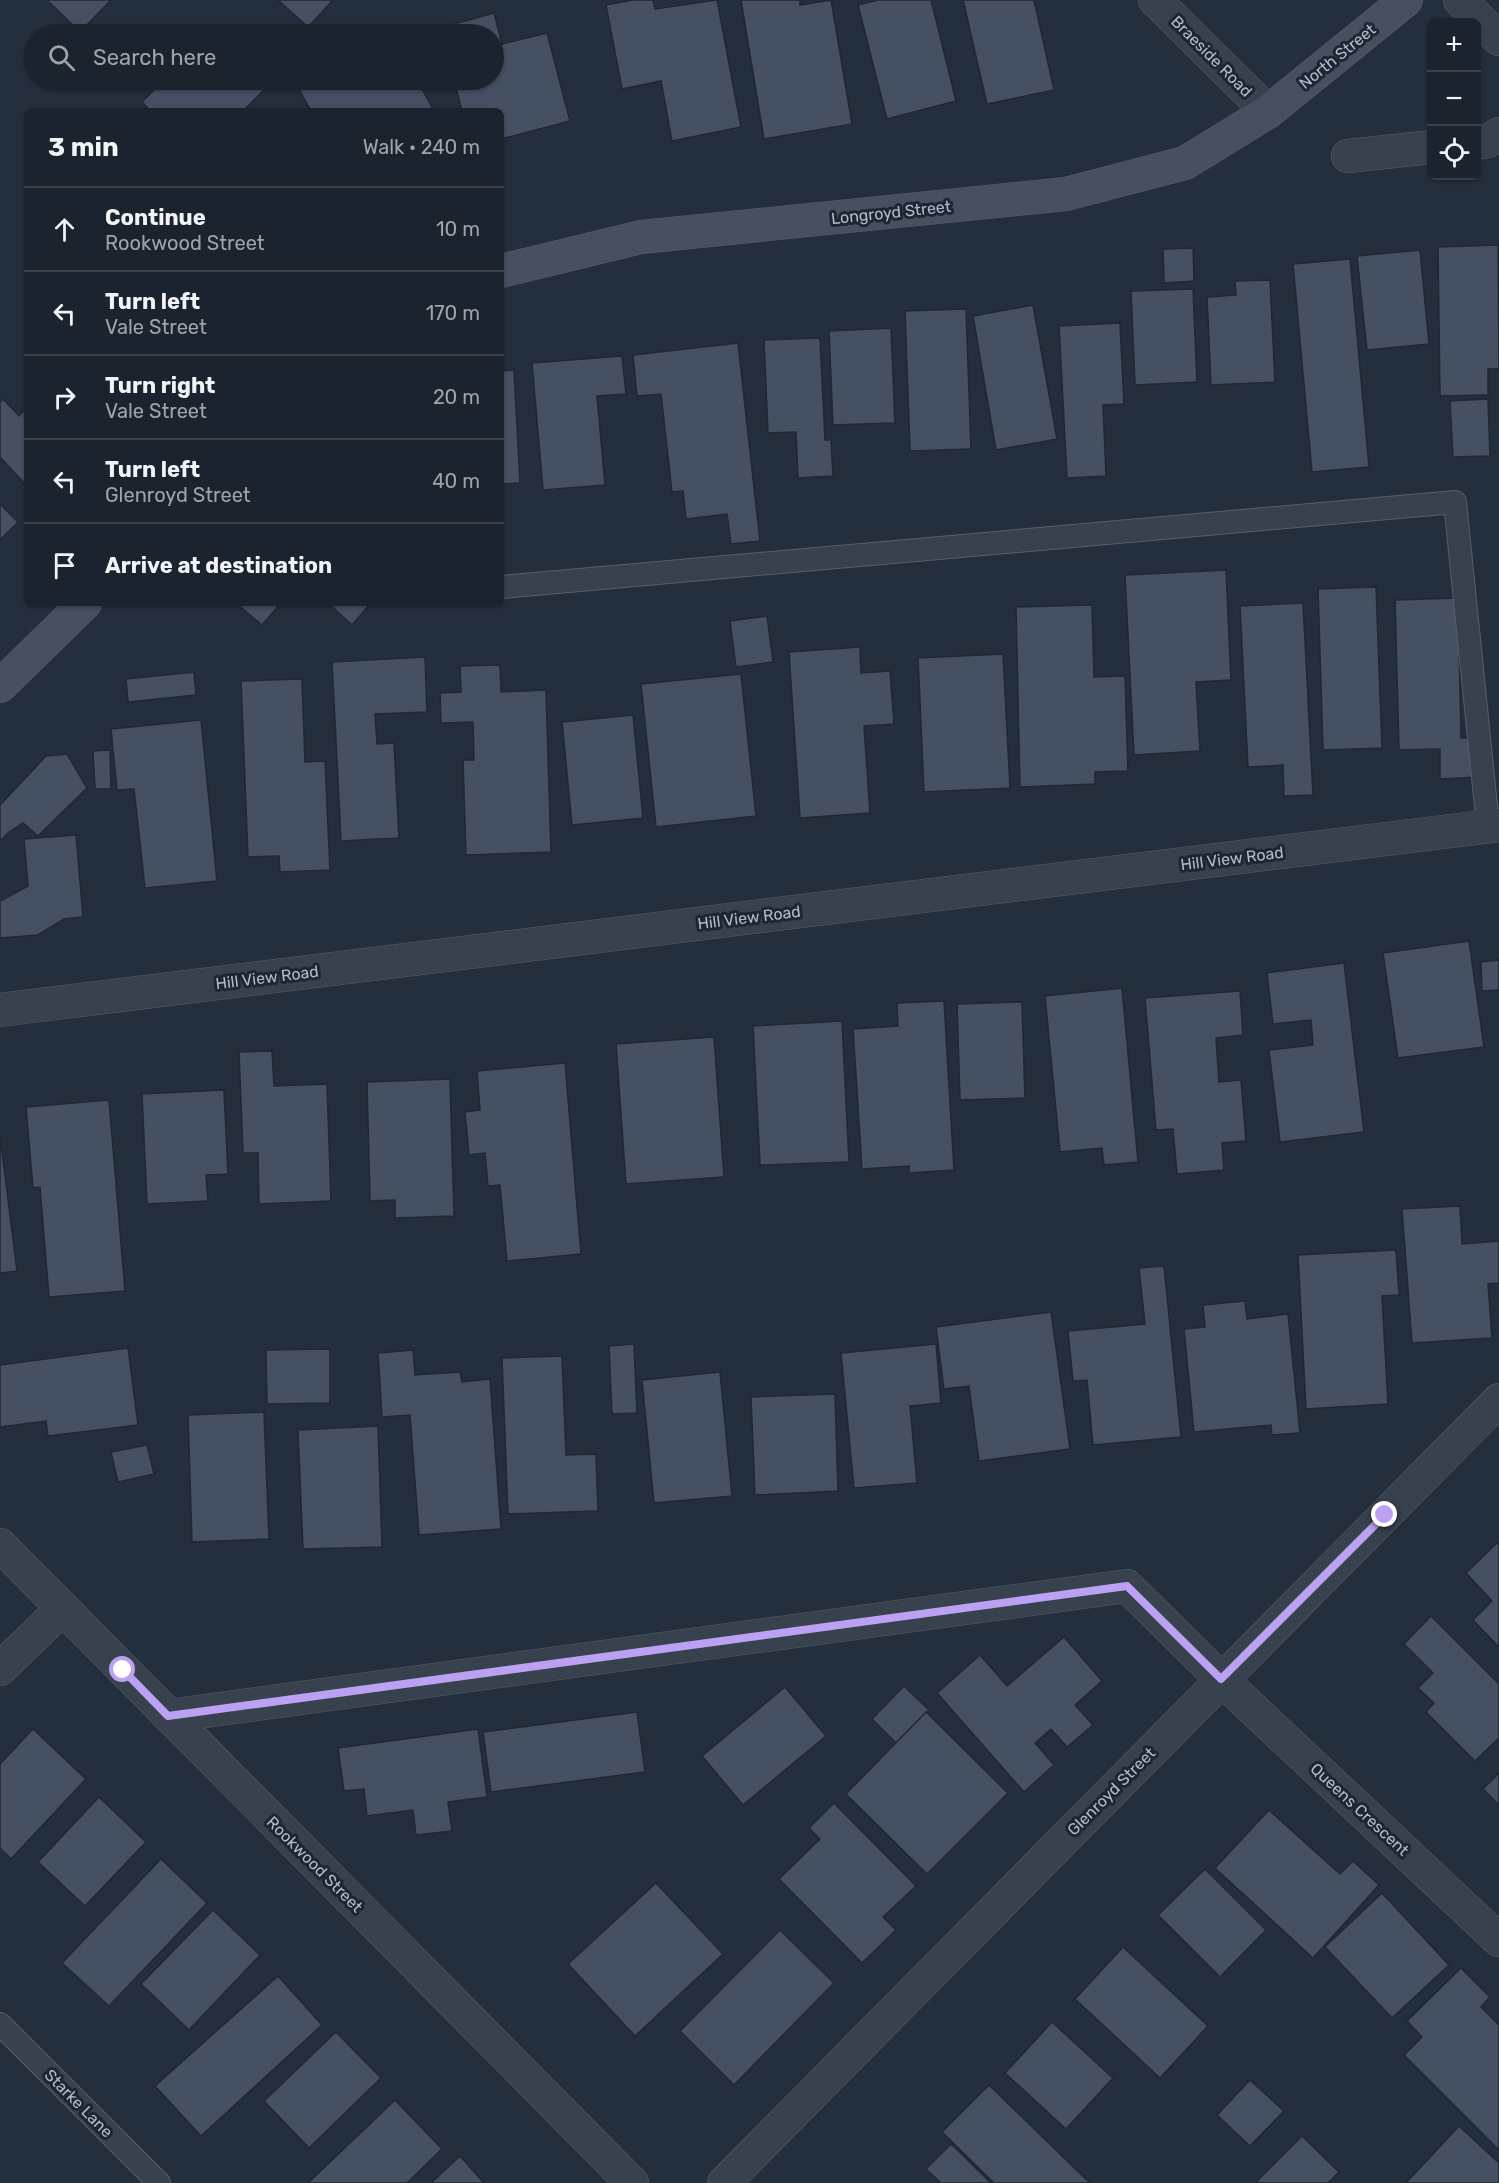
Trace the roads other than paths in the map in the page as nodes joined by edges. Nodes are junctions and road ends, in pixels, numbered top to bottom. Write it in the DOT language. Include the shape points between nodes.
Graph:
graph roads {
  1 [pos="1155,0"];
  2 [pos="1406,0"];
  3 [pos="1460,0"];
  4 [pos="1499,39"];
  5 [pos="1268,112"];
  6 [pos="1499,134"];
  7 [pos="1481,142"];
  8 [pos="1427,147"];
  9 [pos="1348,156"];
  10 [pos="504,270"];
  11 [pos="504,586"];
  12 [pos="82,606"];
  13 [pos="0,686"];
  14 [pos="1494,825"];
  15 [pos="0,1010"];
  16 [pos="1499,1400"];
  17 [pos="0,1545"];
  18 [pos="62,1609"];
  19 [pos="0,1669"];
  20 [pos="1221,1679"];
  21 [pos="168,1716"];
  22 [pos="1499,1940"];
  23 [pos="0,2024"];
  24 [pos="159,2183"];
  25 [pos="632,2183"];
  26 [pos="724,2183"];
  1 -- 5 [label="street, Braeside Road"];
  2 -- 5 [label="main road, North Street"];
  3 -- 4 [label="street"];
  5 -- 10 [label="main road, Longroyd Street" via="1185,163 1066,194 641,237"];
  6 -- 7 [label="street"];
  8 -- 9 [label="street"];
  11 -- 14 [label="lane" via="1455,502"];
  12 -- 13 [label="main road"];
  14 -- 15 [label="street, Hill View Road"];
  16 -- 20 [label="street, Glenroyd Street"];
  17 -- 18 [label="street, Rookwood Street"];
  18 -- 19 [label="street"];
  18 -- 21 [label="street, Rookwood Street"];
  20 -- 21 [label="street, Queens Crescent" via="1127,1586"];
  20 -- 22 [label="street, Queens Crescent"];
  20 -- 26 [label="street, Glenroyd Street"];
  21 -- 25 [label="street, Rookwood Street"];
  23 -- 24 [label="lane, Starke Lane"];
}
